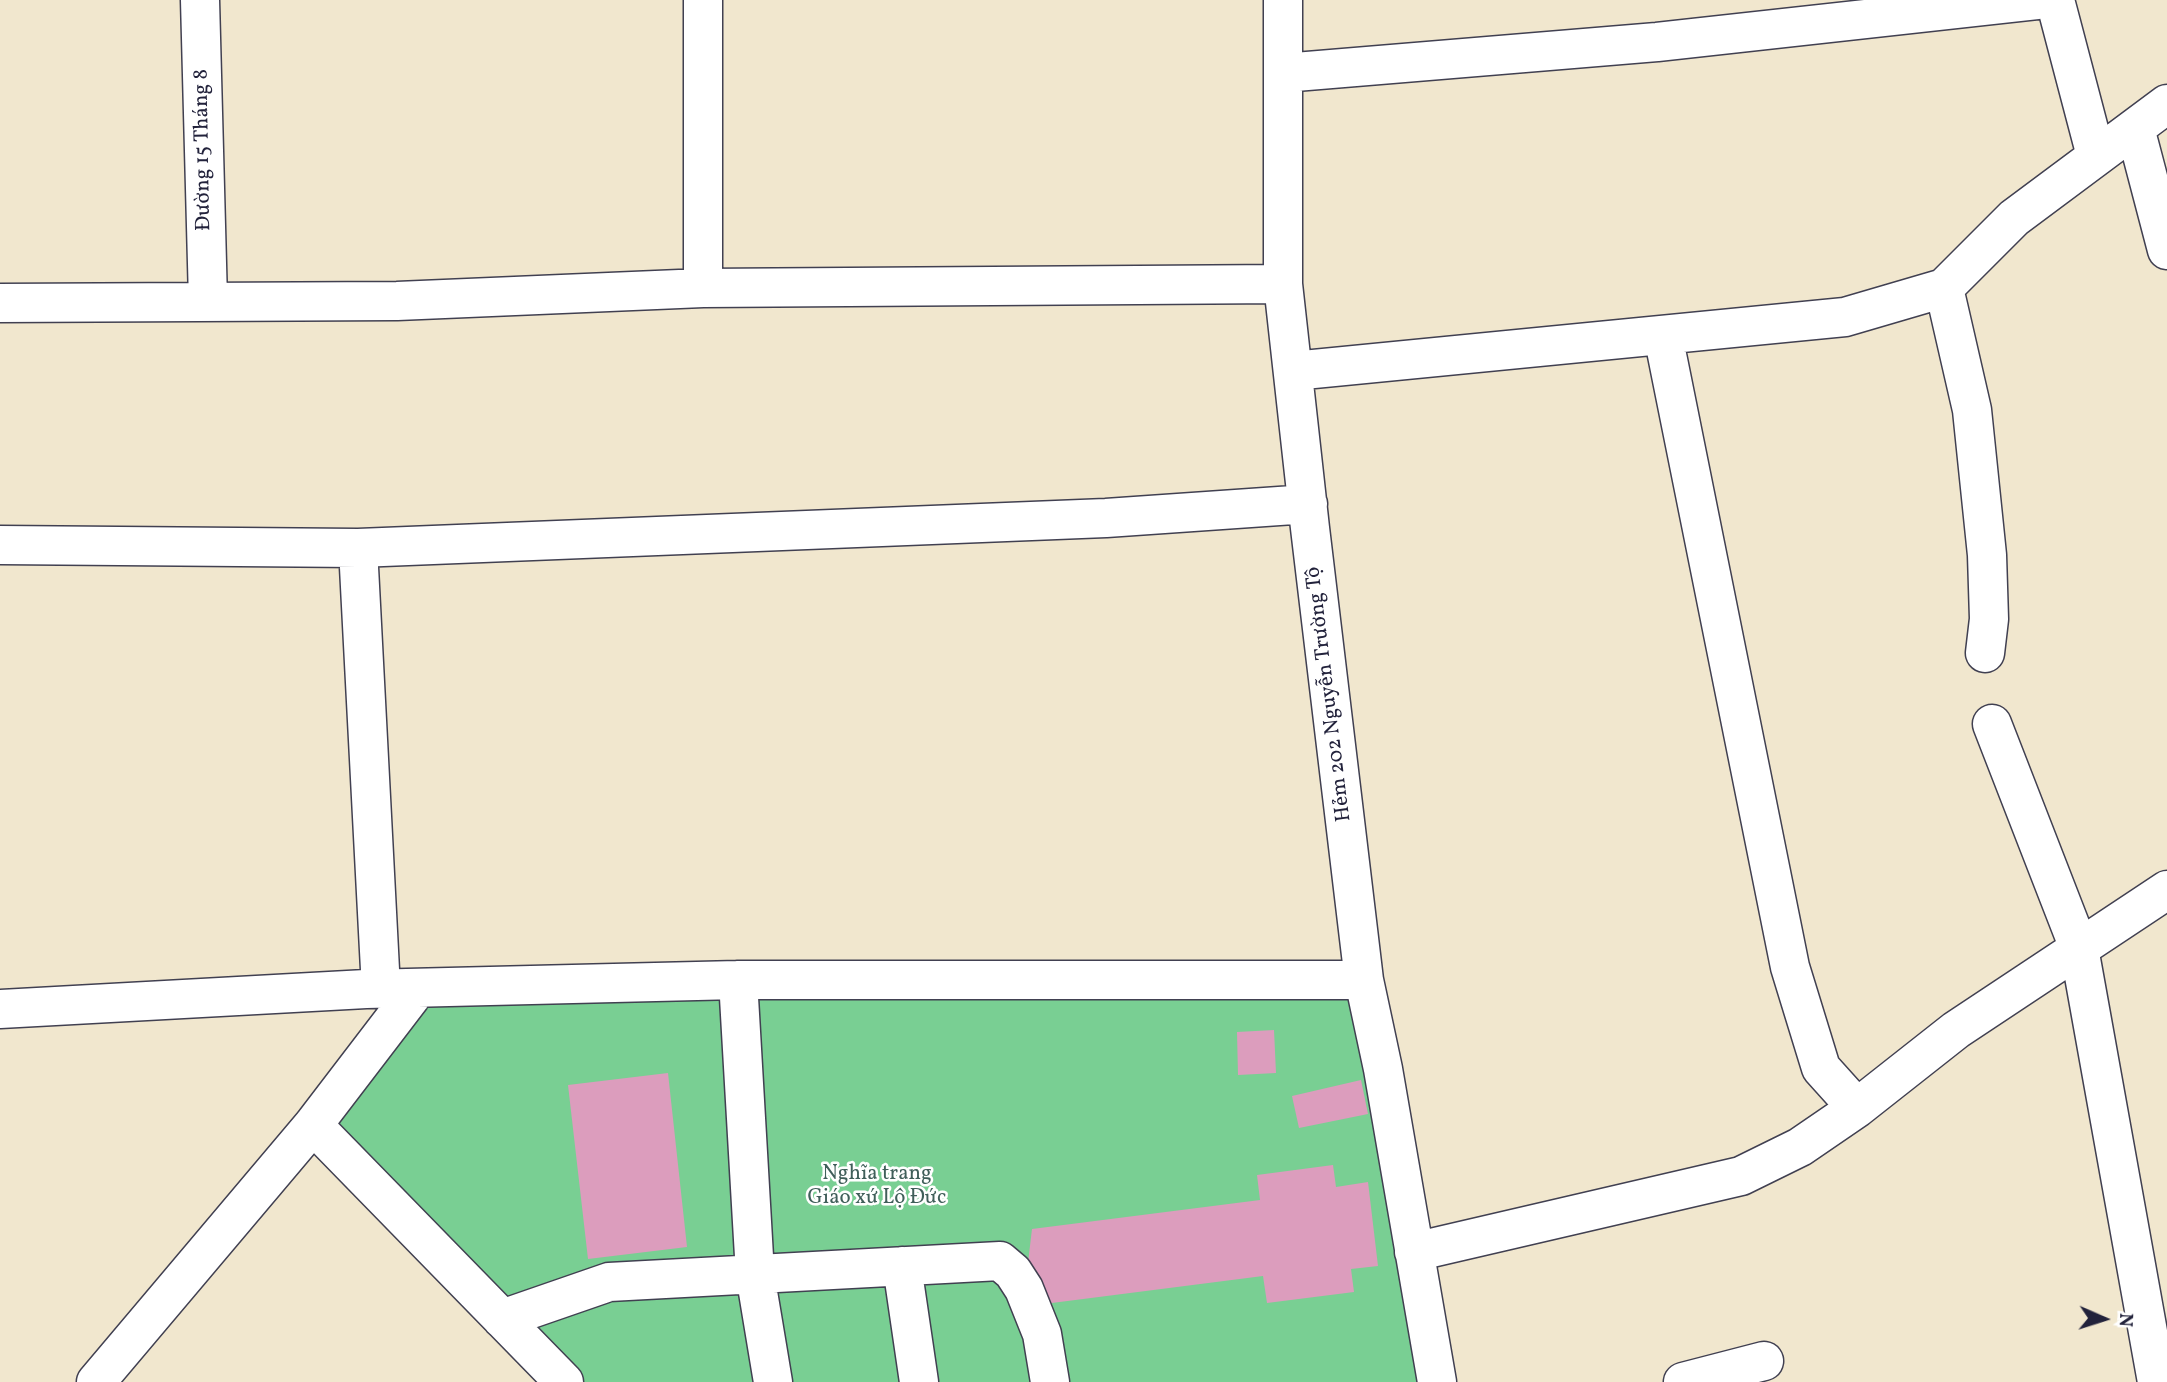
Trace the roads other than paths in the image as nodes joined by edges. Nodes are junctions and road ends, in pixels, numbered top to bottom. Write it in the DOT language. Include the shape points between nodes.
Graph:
graph roads {
  1 [pos="200,0"];
  2 [pos="703,0"];
  3 [pos="1283,0"];
  4 [pos="2037,0"];
  5 [pos="2055,0"];
  6 [pos="1283,74"];
  7 [pos="2167,104"];
  8 [pos="2134,128"];
  9 [pos="2096,156"];
  10 [pos="2167,250"];
  11 [pos="1283,284"];
  12 [pos="703,288"];
  13 [pos="1944,288"];
  14 [pos="208,301"];
  15 [pos="0,303"];
  16 [pos="1663,335"];
  17 [pos="1293,371"];
  18 [pos="1308,504"];
  19 [pos="0,545"];
  20 [pos="358,548"];
  21 [pos="1985,653"];
  22 [pos="1992,724"];
  23 [pos="2167,890"];
  24 [pos="2079,948"];
  25 [pos="738,980"];
  26 [pos="1364,980"];
  27 [pos="399,989"];
  28 [pos="0,1009"];
  29 [pos="1857,1108"];
  30 [pos="313,1125"];
  31 [pos="1415,1252"];
  32 [pos="902,1266"];
  33 [pos="755,1274"];
  34 [pos="502,1319"];
  35 [pos="1764,1361"];
  36 [pos="96,1382"];
  37 [pos="564,1382"];
  38 [pos="773,1382"];
  39 [pos="919,1382"];
  40 [pos="1050,1382"];
  41 [pos="1437,1382"];
  42 [pos="1683,1382"];
  43 [pos="2157,1382"];
  1 -- 14 [label="street, Đường 15 Tháng 8"];
  2 -- 12 [label="street"];
  3 -- 6 [label="street, Hẻm 202 Nguyễn Trường Tộ"];
  4 -- 6 [label="street" via="1657,42"];
  5 -- 9 [label="street"];
  6 -- 11 [label="street, Hẻm 202 Nguyễn Trường Tộ"];
  7 -- 8 [label="street"];
  8 -- 9 [label="street"];
  8 -- 10 [label="street"];
  9 -- 13 [label="street" via="2014,218"];
  11 -- 12 [label="street"];
  11 -- 17 [label="street, Hẻm 202 Nguyễn Trường Tộ"];
  12 -- 14 [label="street" via="397,301"];
  13 -- 16 [label="street" via="1845,317"];
  13 -- 21 [label="street" via="1975,436 1987,555"];
  14 -- 15 [label="street"];
  16 -- 17 [label="street"];
  16 -- 29 [label="street" via="1790,967 1821,1068"];
  17 -- 18 [label="street, Hẻm 202 Nguyễn Trường Tộ"];
  18 -- 20 [label="street" via="1106,518"];
  18 -- 26 [label="street, Hẻm 202 Nguyễn Trường Tộ"];
  19 -- 20 [label="street"];
  20 -- 27 [label="street"];
  22 -- 24 [label="street"];
  23 -- 24 [label="street"];
  24 -- 29 [label="street" via="1956,1030"];
  24 -- 43 [label="street"];
  25 -- 26 [label="street"];
  25 -- 27 [label="street"];
  25 -- 33 [label="street"];
  26 -- 31 [label="street, Hẻm 202 Nguyễn Trường Tộ"];
  27 -- 28 [label="street"];
  27 -- 30 [label="street"];
  29 -- 31 [label="street" via="1800,1147 1741,1176"];
  30 -- 34 [label="street"];
  30 -- 36 [label="street"];
  31 -- 41 [label="street, Hẻm 202 Nguyễn Trường Tộ"];
  32 -- 33 [label="street"];
  32 -- 39 [label="street"];
  32 -- 40 [label="street" via="1000,1261 1013,1272 1028,1300 1042,1334"];
  33 -- 34 [label="street" via="609,1282"];
  33 -- 38 [label="street"];
  34 -- 37 [label="street"];
  35 -- 42 [label="street"];
}
